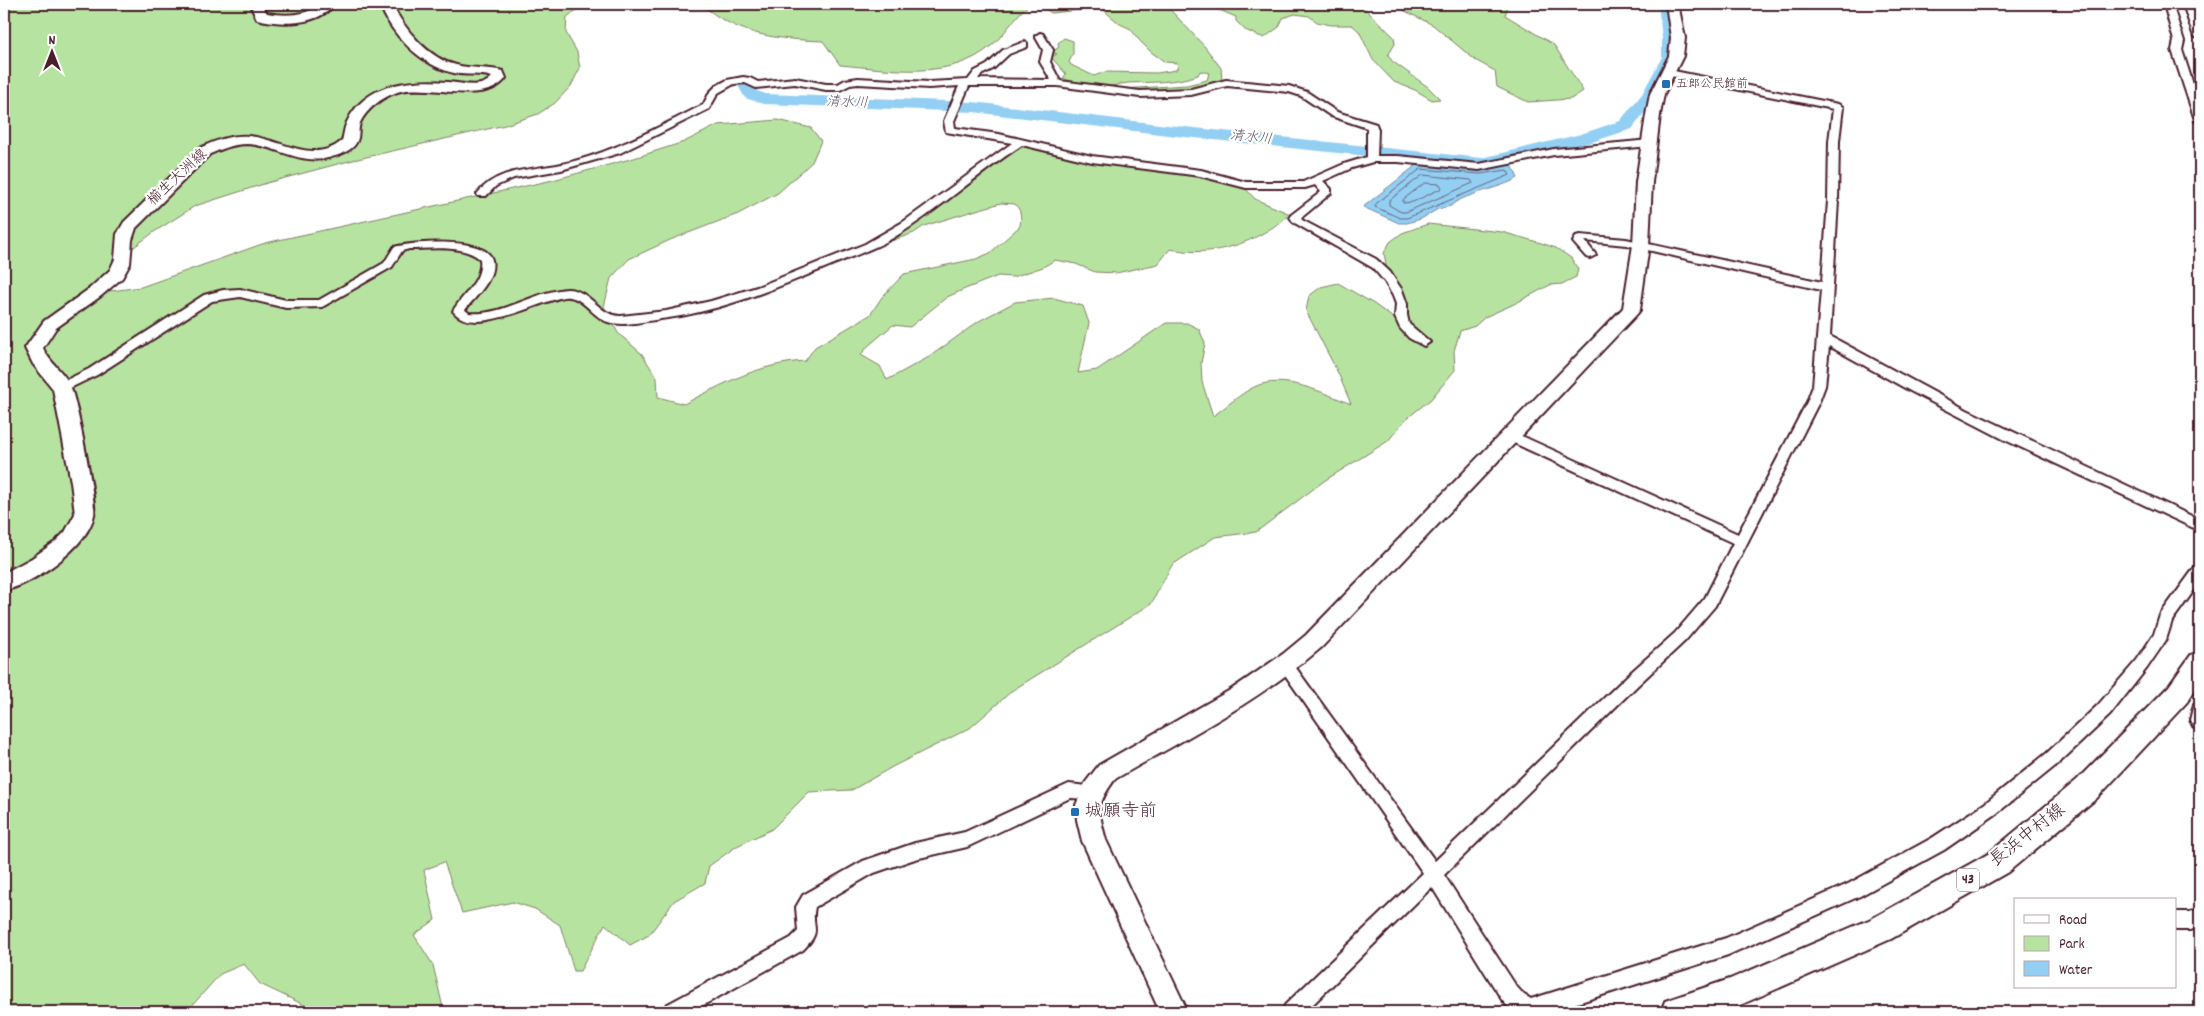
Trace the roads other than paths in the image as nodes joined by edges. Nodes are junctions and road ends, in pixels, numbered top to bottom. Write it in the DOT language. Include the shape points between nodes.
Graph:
graph roads {
  1 [pos="260,4"];
  2 [pos="329,4"];
  3 [pos="386,4"];
  4 [pos="1672,4"];
  5 [pos="2168,4"];
  6 [pos="2190,4"];
  7 [pos="2200,34"];
  8 [pos="1040,36"];
  9 [pos="1024,45"];
  10 [pos="1669,73"];
  11 [pos="1057,83"];
  12 [pos="967,84"];
  13 [pos="2200,120"];
  14 [pos="1020,143"];
  15 [pos="1650,144"];
  16 [pos="1372,159"];
  17 [pos="1317,181"];
  18 [pos="482,194"];
  19 [pos="1640,245"];
  20 [pos="1590,255"];
  21 [pos="1826,287"];
  22 [pos="1824,338"];
  23 [pos="1424,342"];
  24 [pos="62,387"];
  25 [pos="1510,436"];
  26 [pos="2200,526"];
  27 [pos="1741,541"];
  28 [pos="2200,571"];
  29 [pos="4,583"];
  30 [pos="2200,662"];
  31 [pos="1286,665"];
  32 [pos="2200,709"];
  33 [pos="2200,723"];
  34 [pos="1091,792"];
  35 [pos="1435,876"];
  36 [pos="2200,918"];
  37 [pos="2176,921"];
  38 [pos="673,1012"];
  39 [pos="1174,1012"];
  40 [pos="1292,1012"];
  41 [pos="1676,1012"];
  1 -- 2 [label="street" via="258,9 262,16 283,20 317,12"];
  3 -- 24 [label="street, 櫛生大洲線" via="399,26 438,63 458,70 498,74 495,84 475,90 425,84 403,86 387,92 367,104 352,124 352,137 348,144 323,154 298,155 242,140 206,150 133,222 125,234 124,262 116,274 51,322 40,334 34,348 39,360"];
  4 -- 10 [label="street" via="1678,38 1676,56"];
  5 -- 13 [label="street" via="2179,41 2177,50"];
  6 -- 7 [label="main road"];
  8 -- 11 [label="street" via="1048,50 1045,62"];
  9 -- 12 [label="street" via="1006,52"];
  10 -- 15 [label="street" via="1657,94"];
  10 -- 21 [label="street" via="1838,107"];
  11 -- 12 [label="street"];
  11 -- 16 [label="street" via="1140,94 1191,92 1226,83 1298,90 1340,117 1372,126"];
  12 -- 14 [label="street" via="949,121 950,130"];
  12 -- 18 [label="street" via="858,81 840,87 826,87 794,81 756,85 740,80 716,90 706,107 616,151 561,167 511,175 492,184"];
  14 -- 17 [label="street" via="1092,159 1201,174 1246,185 1305,185"];
  14 -- 24 [label="street" via="888,236 790,279 716,306 671,315 611,319 593,308 585,298 567,293 495,314 466,318 459,311 476,290 487,262 485,256 475,250 409,246 398,249 388,265 322,303 286,304 240,293 208,298 93,372"];
  15 -- 16 [label="street" via="1554,152 1479,167"];
  15 -- 19 [label="street"];
  16 -- 17 [label="street"];
  17 -- 23 [label="street" via="1326,193 1295,217 1298,222 1381,268 1401,302 1402,321"];
  19 -- 20 [label="street" via="1580,238 1579,242"];
  19 -- 21 [label="street"];
  19 -- 25 [label="street" via="1631,310"];
  21 -- 22 [label="street"];
  22 -- 26 [label="street" via="1892,377 2105,483"];
  22 -- 27 [label="street" via="1814,402"];
  24 -- 29 [label="street, 櫛生大洲線" via="81,482 85,514 82,526 51,556"];
  25 -- 27 [label="street"];
  25 -- 31 [label="street" via="1320,635"];
  27 -- 35 [label="street" via="1710,602 1680,637"];
  28 -- 35 [label="street" via="2164,619 2161,636 2142,664 2104,710 2053,758 1990,809 1938,844 1854,890 1728,946 1530,1009 1509,993"];
  30 -- 41 [label="main road, 長浜中村線 / 43" via="2178,694 2087,789 1998,863 1881,929 1732,994"];
  31 -- 34 [label="street" via="1244,695 1107,772"];
  31 -- 35 [label="street"];
  32 -- 33 [label="street"];
  34 -- 38 [label="street" via="1069,791 967,839 915,851 869,867 809,901 805,907 807,934 798,944"];
  34 -- 39 [label="street" via="1087,813 1094,841"];
  35 -- 40 [label="street"];
  36 -- 37 [label="street"];
}
